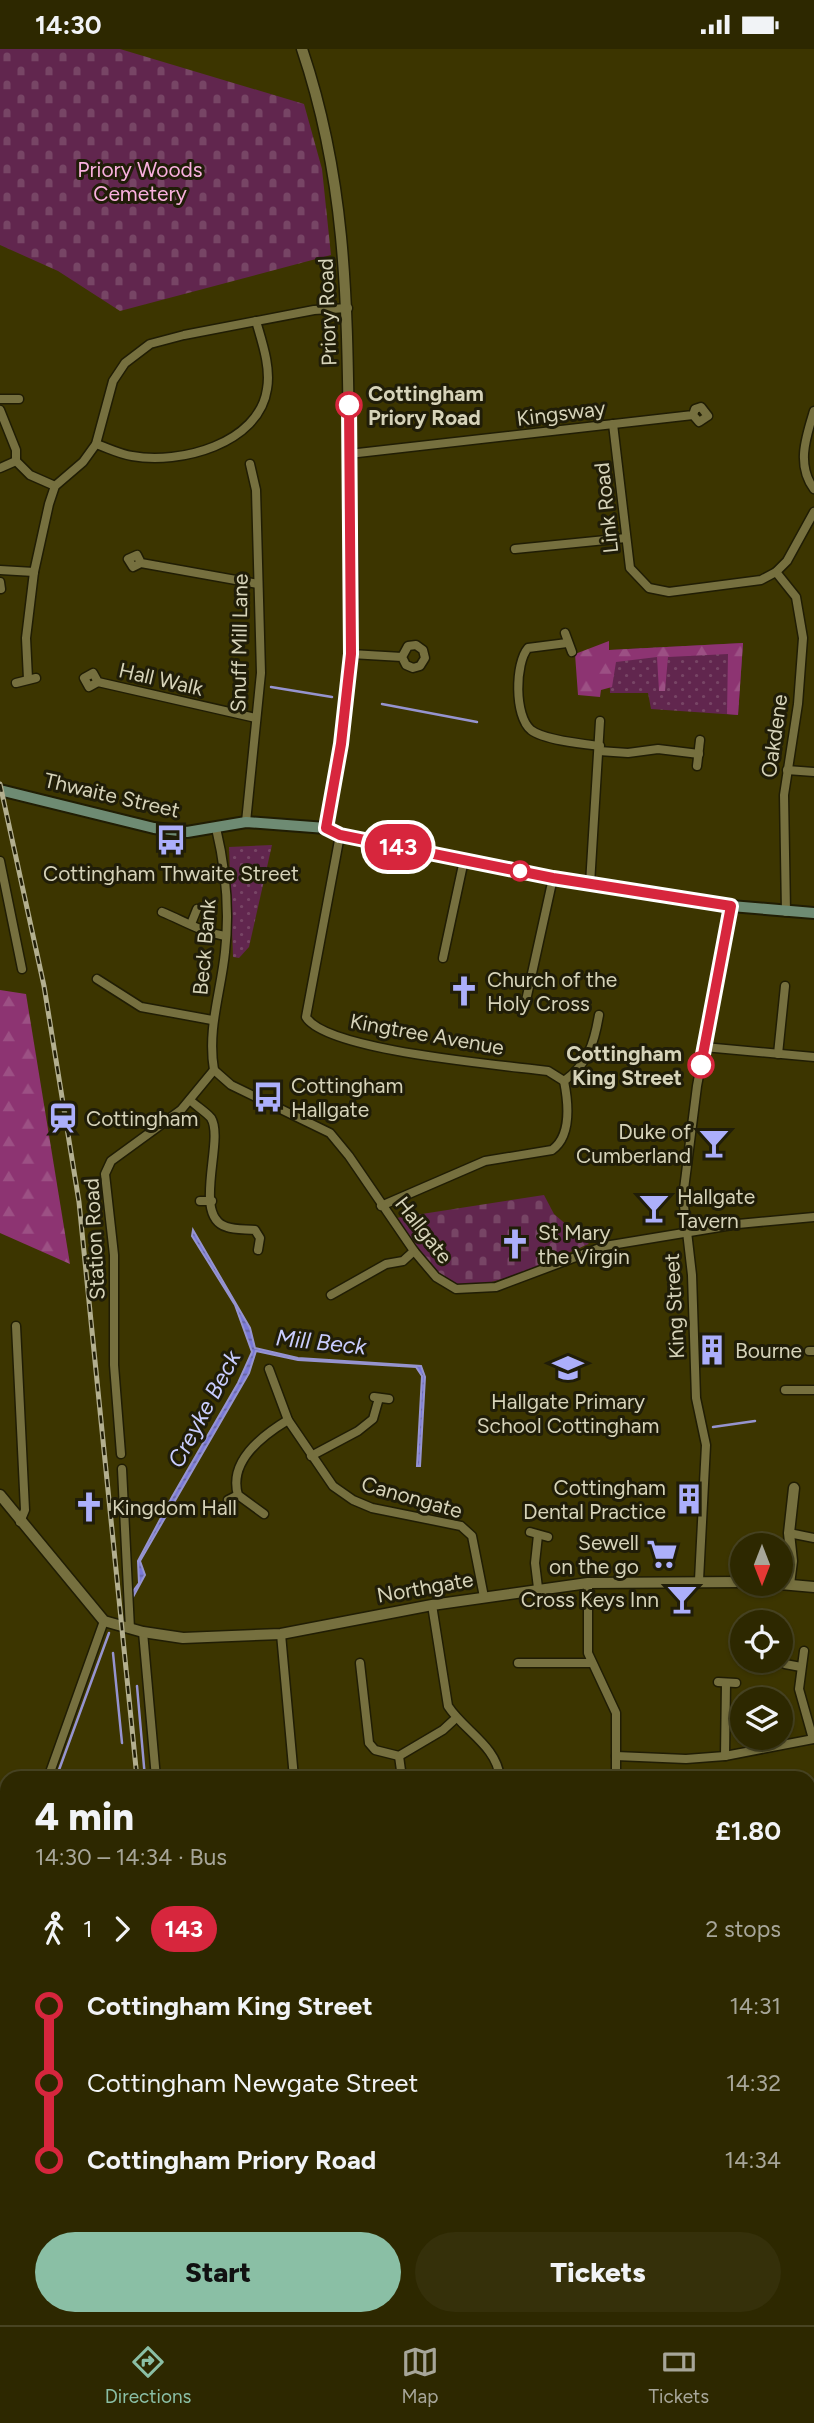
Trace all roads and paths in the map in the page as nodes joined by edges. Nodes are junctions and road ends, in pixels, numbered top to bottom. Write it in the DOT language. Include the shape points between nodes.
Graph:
graph roads {
  1 [pos="302,49"];
  2 [pos="348,308"];
  3 [pos="256,321"];
  4 [pos="19,399"];
  5 [pos="0,400"];
  6 [pos="813,409"];
  7 [pos="0,410"];
  8 [pos="693,415"];
  9 [pos="613,424"];
  10 [pos="96,444"];
  11 [pos="349,454"];
  12 [pos="16,461"];
  13 [pos="250,464"];
  14 [pos="0,468"];
  15 [pos="55,486"];
  16 [pos="814,489"];
  17 [pos="814,512"];
  18 [pos="626,538"];
  19 [pos="515,549"];
  20 [pos="141,563"];
  21 [pos="0,571"];
  22 [pos="34,572"];
  23 [pos="776,572"];
  24 [pos="0,582"];
  25 [pos="258,584"];
  26 [pos="1,589"];
  27 [pos="565,633"];
  28 [pos="567,643"];
  29 [pos="572,652"];
  30 [pos="351,654"];
  31 [pos="402,657"];
  32 [pos="98,682"];
  33 [pos="16,683"];
  34 [pos="256,718"];
  35 [pos="600,720"];
  36 [pos="700,740"];
  37 [pos="599,748"];
  38 [pos="699,754"];
  39 [pos="697,766"];
  40 [pos="787,770"];
  41 [pos="814,772"];
  42 [pos="0,790"];
  43 [pos="246,822"];
  44 [pos="216,828"];
  45 [pos="326,828"];
  46 [pos="340,835"];
  47 [pos="464,860"];
  48 [pos="0,861"];
  49 [pos="553,878"];
  50 [pos="590,884"];
  51 [pos="731,906"];
  52 [pos="197,909"];
  53 [pos="162,912"];
  54 [pos="786,912"];
  55 [pos="814,913"];
  56 [pos="191,924"];
  57 [pos="225,936"];
  58 [pos="443,958"];
  59 [pos="22,969"];
  60 [pos="97,979"];
  61 [pos="785,986"];
  62 [pos="525,1005"];
  63 [pos="212,1020"];
  64 [pos="607,1025"];
  65 [pos="704,1047"];
  66 [pos="778,1054"];
  67 [pos="814,1057"];
  68 [pos="214,1070"];
  69 [pos="564,1081"];
  70 [pos="190,1100"];
  71 [pos="200,1201"];
  72 [pos="212,1201"];
  73 [pos="381,1206"];
  74 [pos="814,1217"];
  75 [pos="688,1233"];
  76 [pos="258,1250"];
  77 [pos="414,1251"];
  78 [pos="335,1277"];
  79 [pos="341,1287"];
  80 [pos="331,1295"];
  81 [pos="16,1326"];
  82 [pos="269,1367"];
  83 [pos="785,1390"];
  84 [pos="814,1390"];
  85 [pos="389,1399"];
  86 [pos="288,1420"];
  87 [pos="121,1454"];
  88 [pos="311,1456"];
  89 [pos="122,1469"];
  90 [pos="794,1488"];
  91 [pos="238,1495"];
  92 [pos="0,1496"];
  93 [pos="228,1500"];
  94 [pos="264,1514"];
  95 [pos="20,1522"];
  96 [pos="789,1533"];
  97 [pos="793,1534"];
  98 [pos="548,1537"];
  99 [pos="814,1538"];
  100 [pos="699,1580"];
  101 [pos="730,1581"];
  102 [pos="588,1583"];
  103 [pos="793,1585"];
  104 [pos="814,1587"];
  105 [pos="538,1588"];
  106 [pos="484,1597"];
  107 [pos="432,1605"];
  108 [pos="104,1621"];
  109 [pos="130,1629"];
  110 [pos="143,1632"];
  111 [pos="281,1634"];
  112 [pos="804,1651"];
  113 [pos="517,1663"];
  114 [pos="590,1663"];
  115 [pos="793,1666"];
  116 [pos="801,1667"];
  117 [pos="358,1670"];
  118 [pos="736,1683"];
  119 [pos="456,1718"];
  120 [pos="813,1739"];
  121 [pos="398,1756"];
  122 [pos="616,1756"];
  123 [pos="725,1756"];
  124 [pos="50,1771"];
  125 [pos="155,1771"];
  126 [pos="293,1771"];
  127 [pos="401,1771"];
  128 [pos="499,1771"];
  129 [pos="616,1771"];
  1 -- 2 [label="street, Priory Road" via="337,190"];
  2 -- 3 [label="street"];
  2 -- 11 [label="street, Priory Road"];
  3 -- 10 [label="street" via="150,344 125,363 113,381"];
  3 -- 10 [label="street" via="268,388 261,413 247,428 205,450 156,458 133,457"];
  4 -- 5 [label="street"];
  6 -- 16 [label="street" via="803,445 808,481"];
  7 -- 12 [label="street"];
  8 -- 9 [label="street, Kingsway"];
  9 -- 11 [label="street, Kingsway"];
  9 -- 18 [label="street, Link Road"];
  10 -- 15 [label="street"];
  11 -- 30 [label="street, Priory Road"];
  12 -- 14 [label="street"];
  12 -- 15 [label="street" via="30,475"];
  13 -- 25 [label="street, Snuff Mill Lane" via="256,490"];
  15 -- 22 [label="street"];
  17 -- 23 [label="street"];
  18 -- 19 [label="street"];
  18 -- 23 [label="street, Link Road" via="630,568 649,587 669,592 741,585"];
  20 -- 25 [label="street"];
  21 -- 22 [label="street"];
  22 -- 33 [label="street" via="26,638 32,679"];
  23 -- 40 [label="street, Oakdene" via="796,597 803,638"];
  24 -- 26 [label="street"];
  25 -- 34 [label="street, Snuff Mill Lane" via="261,673"];
  27 -- 28 [label="street"];
  28 -- 29 [label="street"];
  28 -- 37 [label="street" via="528,647 521,655 517,687 527,723 531,730"];
  30 -- 31 [label="street"];
  30 -- 45 [label="street, Priory Road"];
  32 -- 34 [label="street, Hall Walk"];
  34 -- 43 [label="street, Snuff Mill Lane"];
  35 -- 37 [label="street"];
  36 -- 38 [label="street"];
  37 -- 38 [label="street"];
  37 -- 50 [label="street"];
  38 -- 39 [label="street"];
  40 -- 41 [label="street"];
  40 -- 54 [label="street, Oakdene" via="783,795"];
  42 -- 44 [label="main road, Thwaite Street" via="154,828 187,832"];
  43 -- 44 [label="main road, Thwaite Street"];
  43 -- 45 [label="main road, Thwaite Street"];
  44 -- 57 [label="street, Beck Bank" via="229,905"];
  45 -- 46 [label="main road"];
  46 -- 47 [label="main road"];
  46 -- 69 [label="street, Kingtree Avenue" via="306,1017 311,1025 360,1044 548,1070"];
  47 -- 49 [label="main road"];
  47 -- 58 [label="street"];
  48 -- 59 [label="street"];
  49 -- 50 [label="main road"];
  49 -- 62 [label="street"];
  50 -- 51 [label="main road"];
  51 -- 54 [label="main road"];
  51 -- 65 [label="street, King Street"];
  52 -- 56 [label="street"];
  53 -- 56 [label="street"];
  54 -- 55 [label="main road"];
  56 -- 57 [label="street" via="200,932"];
  57 -- 63 [label="street, Beck Bank"];
  60 -- 63 [label="street" via="141,1007"];
  61 -- 66 [label="street"];
  63 -- 68 [label="street, Beck Bank"];
  64 -- 69 [label="street" via="598,1020 585,1061"];
  65 -- 66 [label="street"];
  65 -- 75 [label="street, King Street" via="684,1197"];
  66 -- 67 [label="street"];
  68 -- 70 [label="street, Station Road"];
  68 -- 73 [label="street, Hallgate" via="231,1085 330,1133"];
  69 -- 73 [label="street" via="564,1137 552,1150 485,1161"];
  70 -- 72 [label="street" via="211,1119 215,1135"];
  70 -- 87 [label="street, Station Road" via="111,1161 105,1174 114,1255 114,1365"];
  71 -- 72 [label="street"];
  72 -- 76 [label="street" via="218,1221 226,1227 255,1230 260,1238"];
  73 -- 77 [label="street, Hallgate"];
  74 -- 75 [label="street, Hallgate"];
  75 -- 77 [label="street, Hallgate" via="606,1246 480,1289 456,1289 436,1277"];
  75 -- 100 [label="street, King Street" via="696,1398 706,1445"];
  77 -- 79 [label="street" via="404,1261 386,1264 352,1286"];
  78 -- 79 [label="street"];
  79 -- 80 [label="street"];
  81 -- 95 [label="street" via="25,1510"];
  82 -- 86 [label="street, Canongate"];
  83 -- 84 [label="street"];
  85 -- 88 [label="street" via="376,1398 373,1419"];
  86 -- 88 [label="street, Canongate"];
  86 -- 91 [label="street" via="257,1441 240,1466"];
  88 -- 106 [label="street, Canongate" via="333,1486 353,1500 460,1526 472,1536"];
  89 -- 109 [label="street"];
  90 -- 96 [label="street"];
  91 -- 93 [label="street"];
  91 -- 94 [label="street"];
  92 -- 95 [label="street"];
  95 -- 108 [label="street"];
  97 -- 99 [label="street"];
  98 -- 105 [label="street" via="534,1533"];
  100 -- 101 [label="street, Northgate"];
  100 -- 102 [label="street, Northgate"];
  102 -- 105 [label="street, Northgate"];
  102 -- 114 [label="street"];
  103 -- 104 [label="street"];
  105 -- 106 [label="street, Northgate"];
  106 -- 107 [label="street, Northgate"];
  107 -- 111 [label="street, Northgate"];
  107 -- 119 [label="street" via="444,1691"];
  108 -- 109 [label="street, Northgate"];
  108 -- 124 [label="street"];
  109 -- 110 [label="street, Northgate"];
  110 -- 111 [label="street, Northgate" via="183,1638"];
  110 -- 125 [label="street"];
  111 -- 126 [label="street"];
  112 -- 116 [label="street"];
  113 -- 114 [label="street"];
  114 -- 122 [label="street" via="617,1713"];
  115 -- 116 [label="street"];
  116 -- 120 [label="street" via="799,1689"];
  117 -- 121 [label="street" via="369,1743 375,1750"];
  118 -- 123 [label="street" via="722,1683"];
  119 -- 121 [label="street"];
  119 -- 128 [label="street" via="488,1748"];
  120 -- 123 [label="street"];
  121 -- 127 [label="street"];
  122 -- 123 [label="street"];
  122 -- 129 [label="street"];
}
